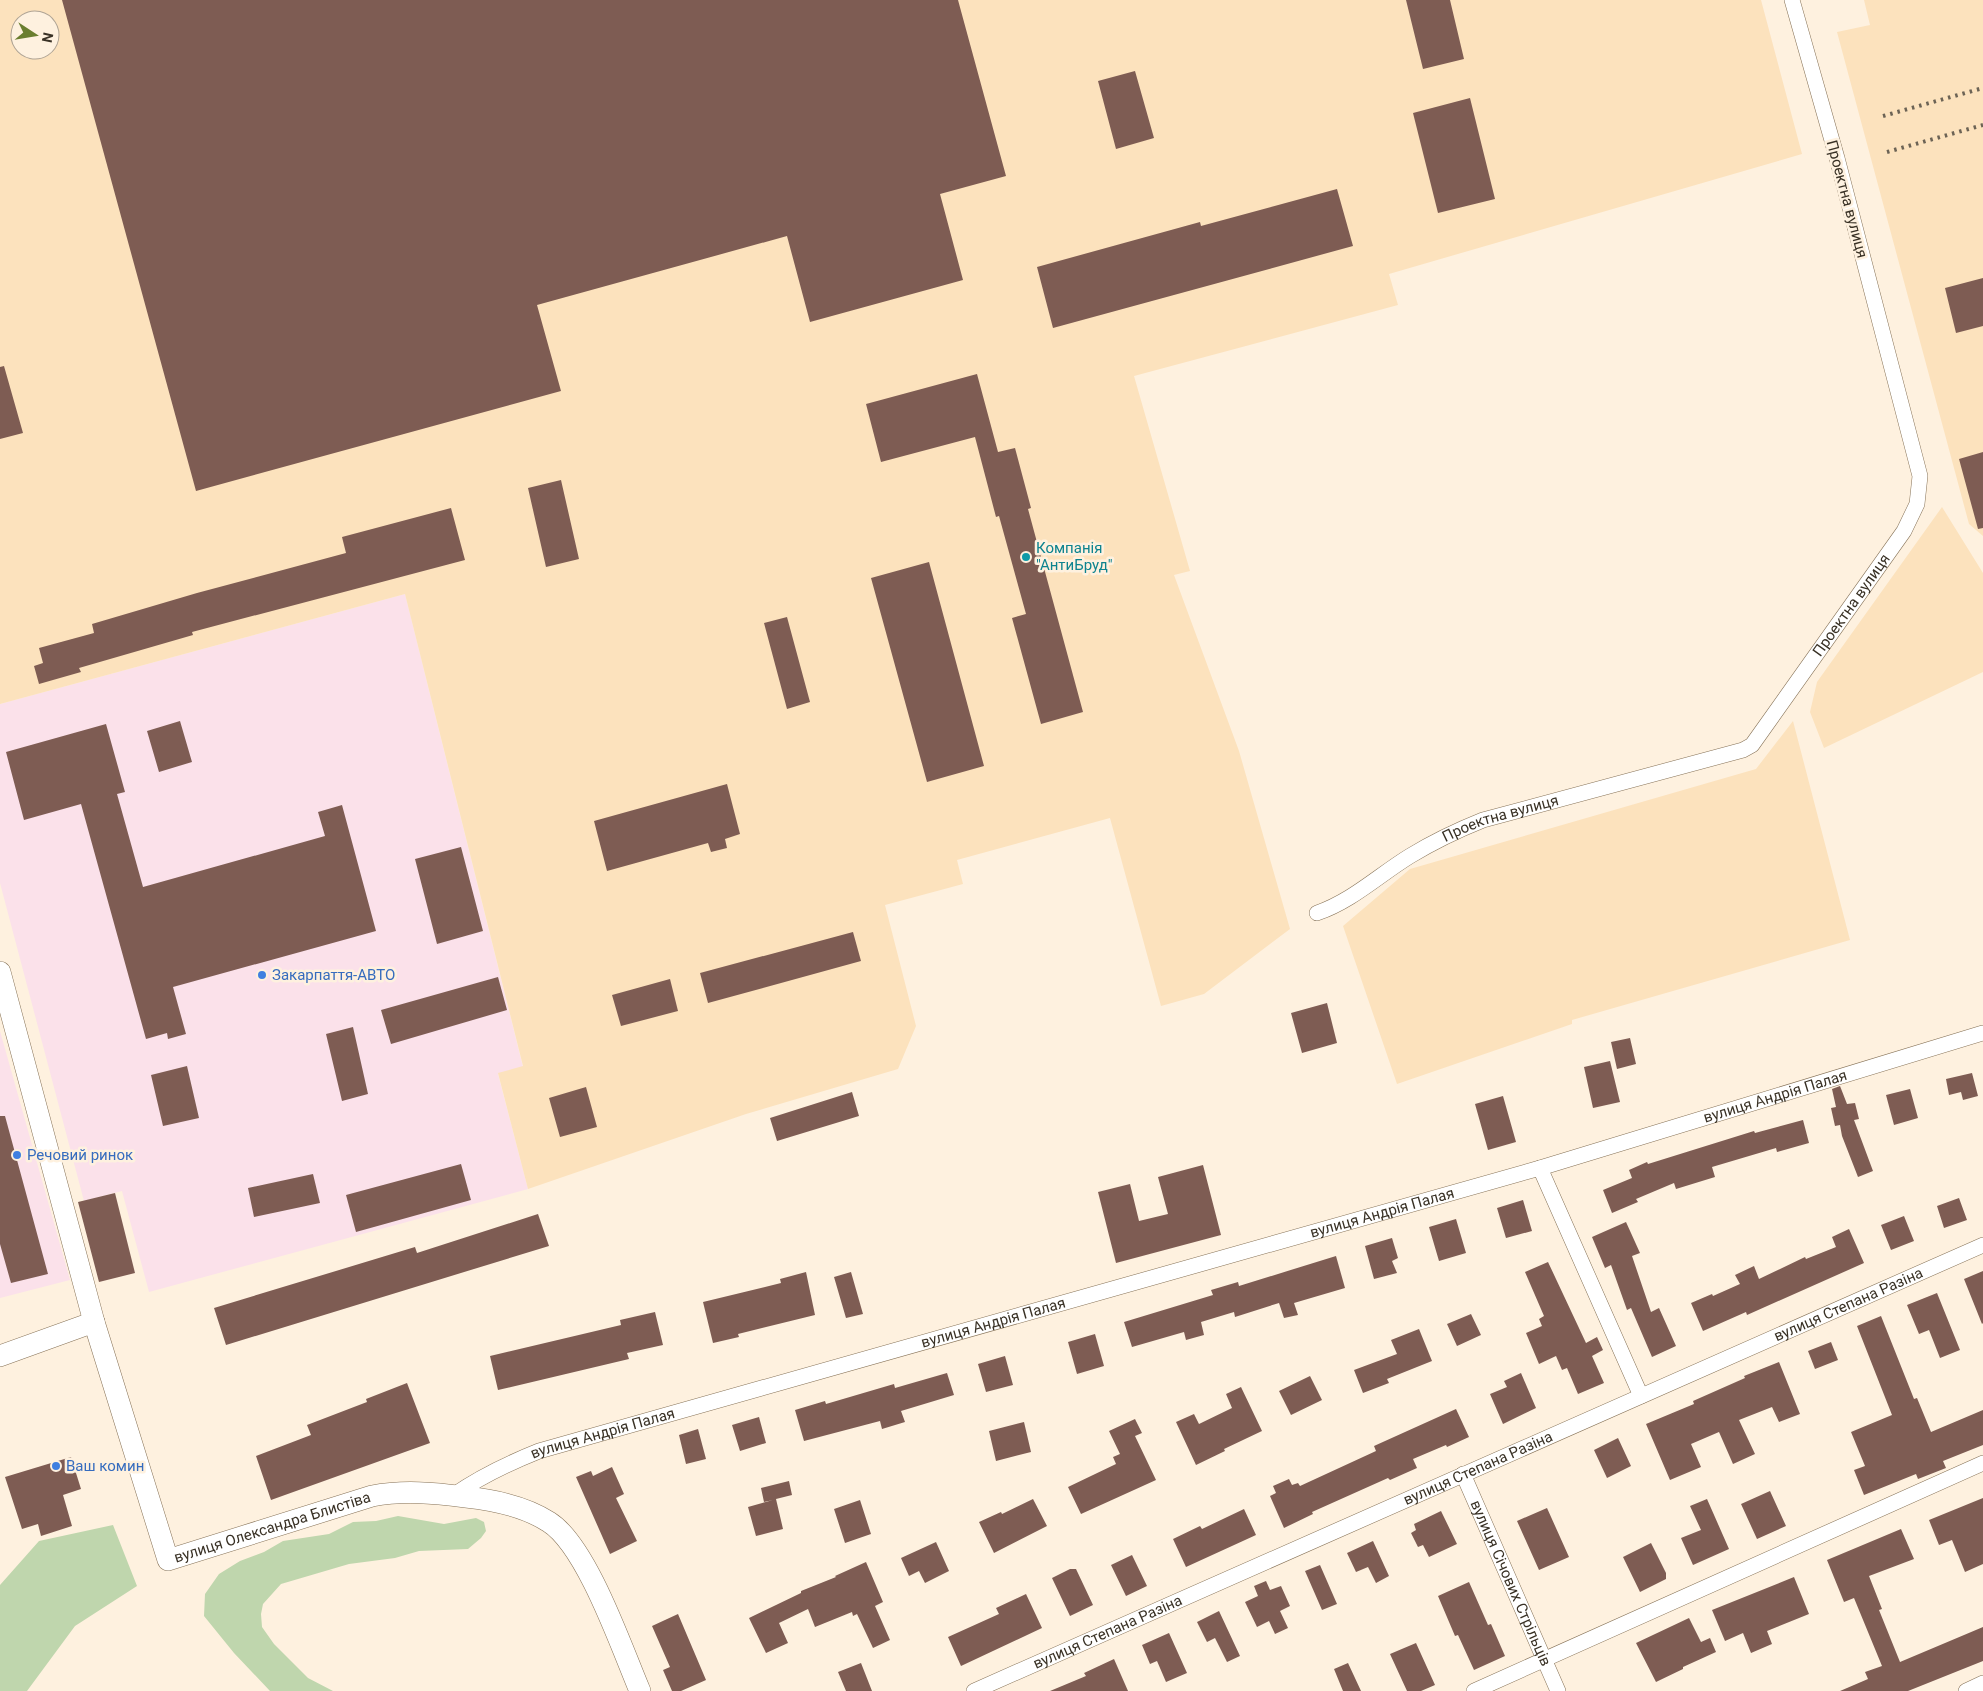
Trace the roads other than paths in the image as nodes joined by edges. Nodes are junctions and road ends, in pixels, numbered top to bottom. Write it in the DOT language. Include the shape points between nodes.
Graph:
graph roads {
  1 [pos="1792,0"];
  2 [pos="1317,913"];
  3 [pos="0,972"];
  4 [pos="1983,1034"];
  5 [pos="1540,1168"];
  6 [pos="1983,1245"];
  7 [pos="94,1322"];
  8 [pos="0,1356"];
  9 [pos="1641,1396"];
  10 [pos="1983,1462"];
  11 [pos="1463,1474"];
  12 [pos="454,1495"];
  13 [pos="1544,1660"];
  14 [pos="1983,1683"];
  15 [pos="640,1691"];
  16 [pos="974,1691"];
  17 [pos="1474,1691"];
  18 [pos="1558,1691"];
  19 [pos="1966,1691"];
  1 -- 2 [label="street, Проектна вулиця" via="1920,476 1918,504 1752,745 1483,820 1410,856 1337,906"];
  3 -- 7 [label="street, вулиця Олександра Блистіва"];
  4 -- 5 [label="street, вулиця Андрія Палая"];
  5 -- 9 [label="street"];
  5 -- 12 [label="street, вулиця Андрія Палая" via="539,1451 501,1466"];
  6 -- 9 [label="street, вулиця Степана Разіна"];
  7 -- 8 [label="street"];
  7 -- 12 [label="street, вулиця Олександра Блистіва" via="168,1560 372,1496 415,1491"];
  9 -- 11 [label="street, вулиця Степана Разіна"];
  10 -- 13 [label="street"];
  11 -- 13 [label="street, вулиця Січових Стрільців"];
  11 -- 16 [label="street, вулиця Степана Разіна"];
  12 -- 15 [label="street, вулиця Олександра Блистіва" via="517,1508 552,1523 579,1556 593,1581"];
  13 -- 17 [label="street"];
  13 -- 18 [label="street, вулиця Січових Стрільців"];
  14 -- 19 [label="street"];
}
